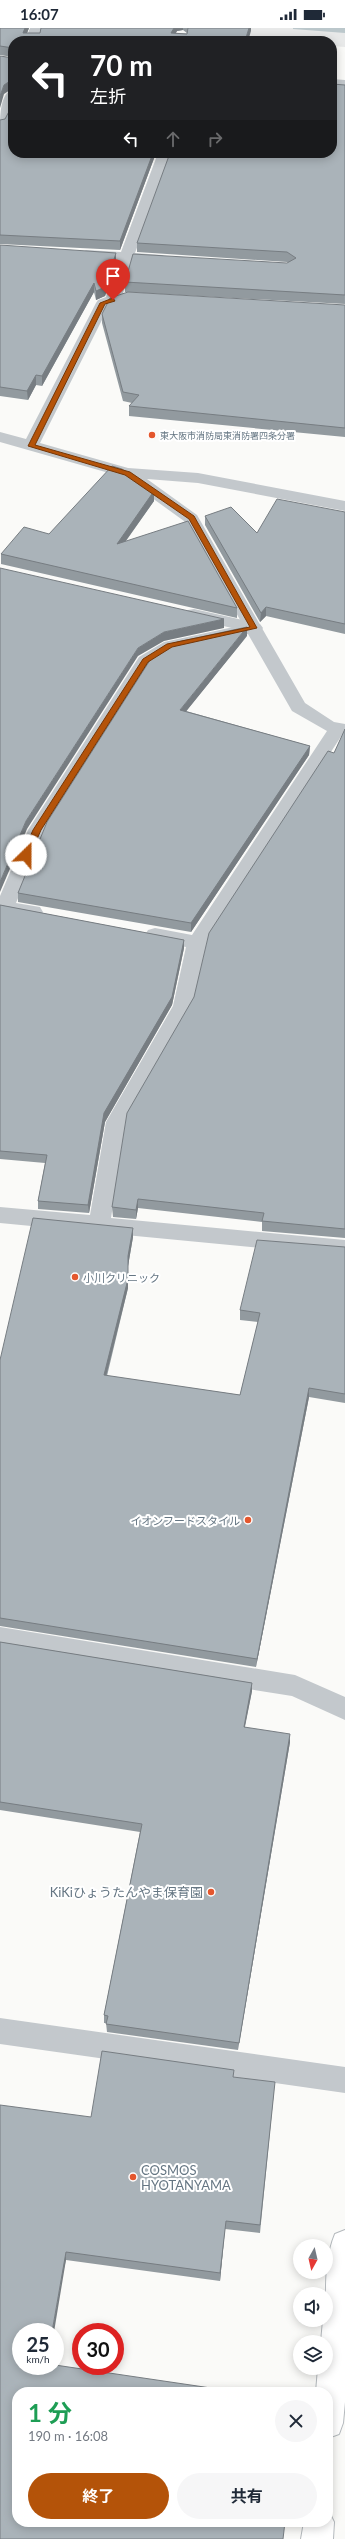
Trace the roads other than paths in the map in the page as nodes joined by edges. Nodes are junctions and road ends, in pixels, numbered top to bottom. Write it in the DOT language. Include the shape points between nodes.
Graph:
graph roads {
  1 [pos="8,105"];
  2 [pos="0,125"];
  3 [pos="163,158"];
  4 [pos="71,253"];
  5 [pos="126,257"];
  6 [pos="180,260"];
  7 [pos="150,298"];
  8 [pos="113,300"];
  9 [pos="0,437"];
  10 [pos="31,446"];
  11 [pos="127,473"];
  12 [pos="345,506"];
  13 [pos="177,610"];
  14 [pos="254,628"];
  15 [pos="342,729"];
  16 [pos="51,916"];
  17 [pos="136,931"];
  18 [pos="197,942"];
  19 [pos="0,1215"];
  20 [pos="99,1225"];
  21 [pos="345,1248"];
  22 [pos="0,1638"];
  23 [pos="345,1709"];
  24 [pos="0,2031"];
  25 [pos="345,2080"];
  26 [pos="345,2244"];
  27 [pos="331,2387"];
  28 [pos="318,2527"];
  29 [pos="317,2539"];
  1 -- 2 [label="street"];
  3 -- 5 [label="street"];
  4 -- 5 [label="street"];
  5 -- 6 [label="street"];
  5 -- 8 [label="street"];
  7 -- 8 [label="street" via="127,296"];
  8 -- 10 [label="street" via="103,303"];
  9 -- 10 [label="street"];
  10 -- 11 [label="street"];
  11 -- 12 [label="street" via="198,478"];
  11 -- 14 [label="street" via="191,518"];
  13 -- 14 [label="street"];
  14 -- 15 [label="street" via="298,707 328,726"];
  14 -- 16 [label="street" via="170,646 145,661 37,830 5,907"];
  15 -- 18 [label="street"];
  17 -- 18 [label="street"];
  18 -- 20 [label="street" via="183,1006 116,1122"];
  19 -- 20 [label="street"];
  20 -- 21 [label="street"];
  22 -- 23 [label="street" via="295,1686"];
  24 -- 25 [label="street" via="306,2072"];
  26 -- 27 [label="highway"];
  28 -- 29 [label="highway"];
}
